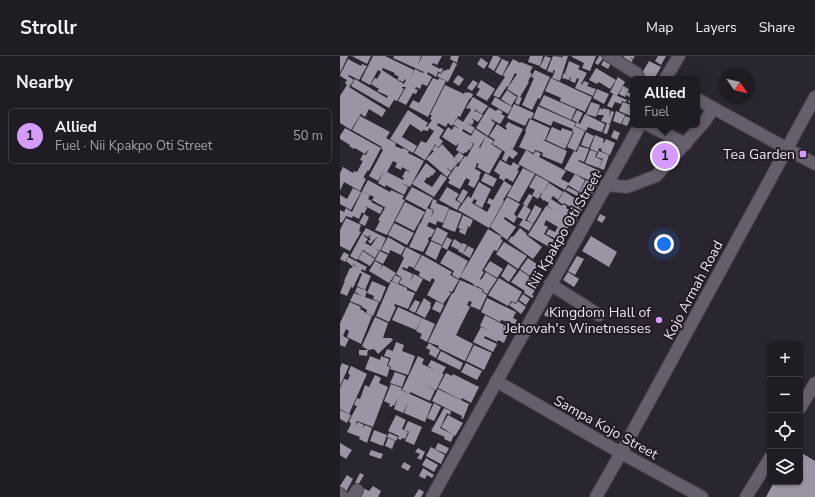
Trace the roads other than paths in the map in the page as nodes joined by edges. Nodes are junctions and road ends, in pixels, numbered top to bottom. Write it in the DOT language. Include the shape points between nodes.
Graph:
graph roads {
  1 [pos="609,56"];
  2 [pos="678,56"];
  3 [pos="637,76"];
  4 [pos="668,76"];
  5 [pos="815,97"];
  6 [pos="700,101"];
  7 [pos="713,108"];
  8 [pos="638,128"];
  9 [pos="654,128"];
  10 [pos="700,128"];
  11 [pos="700,128"];
  12 [pos="686,144"];
  13 [pos="786,148"];
  14 [pos="815,164"];
  15 [pos="606,185"];
  16 [pos="550,284"];
  17 [pos="599,315"];
  18 [pos="496,381"];
  19 [pos="815,383"];
  20 [pos="803,403"];
  21 [pos="621,453"];
  22 [pos="767,463"];
  23 [pos="340,494"];
  24 [pos="343,497"];
  25 [pos="432,497"];
  26 [pos="596,497"];
  27 [pos="702,497"];
  28 [pos="746,497"];
  1 -- 3 [label="street"];
  2 -- 4 [label="street"];
  5 -- 13 [label="street, Kojo Armah Road"];
  6 -- 7 [label="street"];
  7 -- 10 [label="street"];
  7 -- 13 [label="street"];
  8 -- 15 [label="street, Nii Kpakpo Oti Street"];
  9 -- 12 [label="street"];
  11 -- 12 [label="street"];
  12 -- 15 [label="street" via="656,176 627,187"];
  13 -- 14 [label="street"];
  13 -- 21 [label="street, Kojo Armah Road"];
  15 -- 16 [label="street, Nii Kpakpo Oti Street"];
  16 -- 17 [label="street"];
  16 -- 18 [label="street, Nii Kpakpo Oti Street"];
  18 -- 21 [label="street, Sampa Kojo Street"];
  18 -- 25 [label="street, Nii Kpakpo Oti Street"];
  19 -- 20 [label="street"];
  21 -- 26 [label="street, Kojo Armah Road"];
  21 -- 27 [label="street, Sampa Kojo Street"];
  22 -- 28 [label="street"];
  23 -- 24 [label="street"];
}
